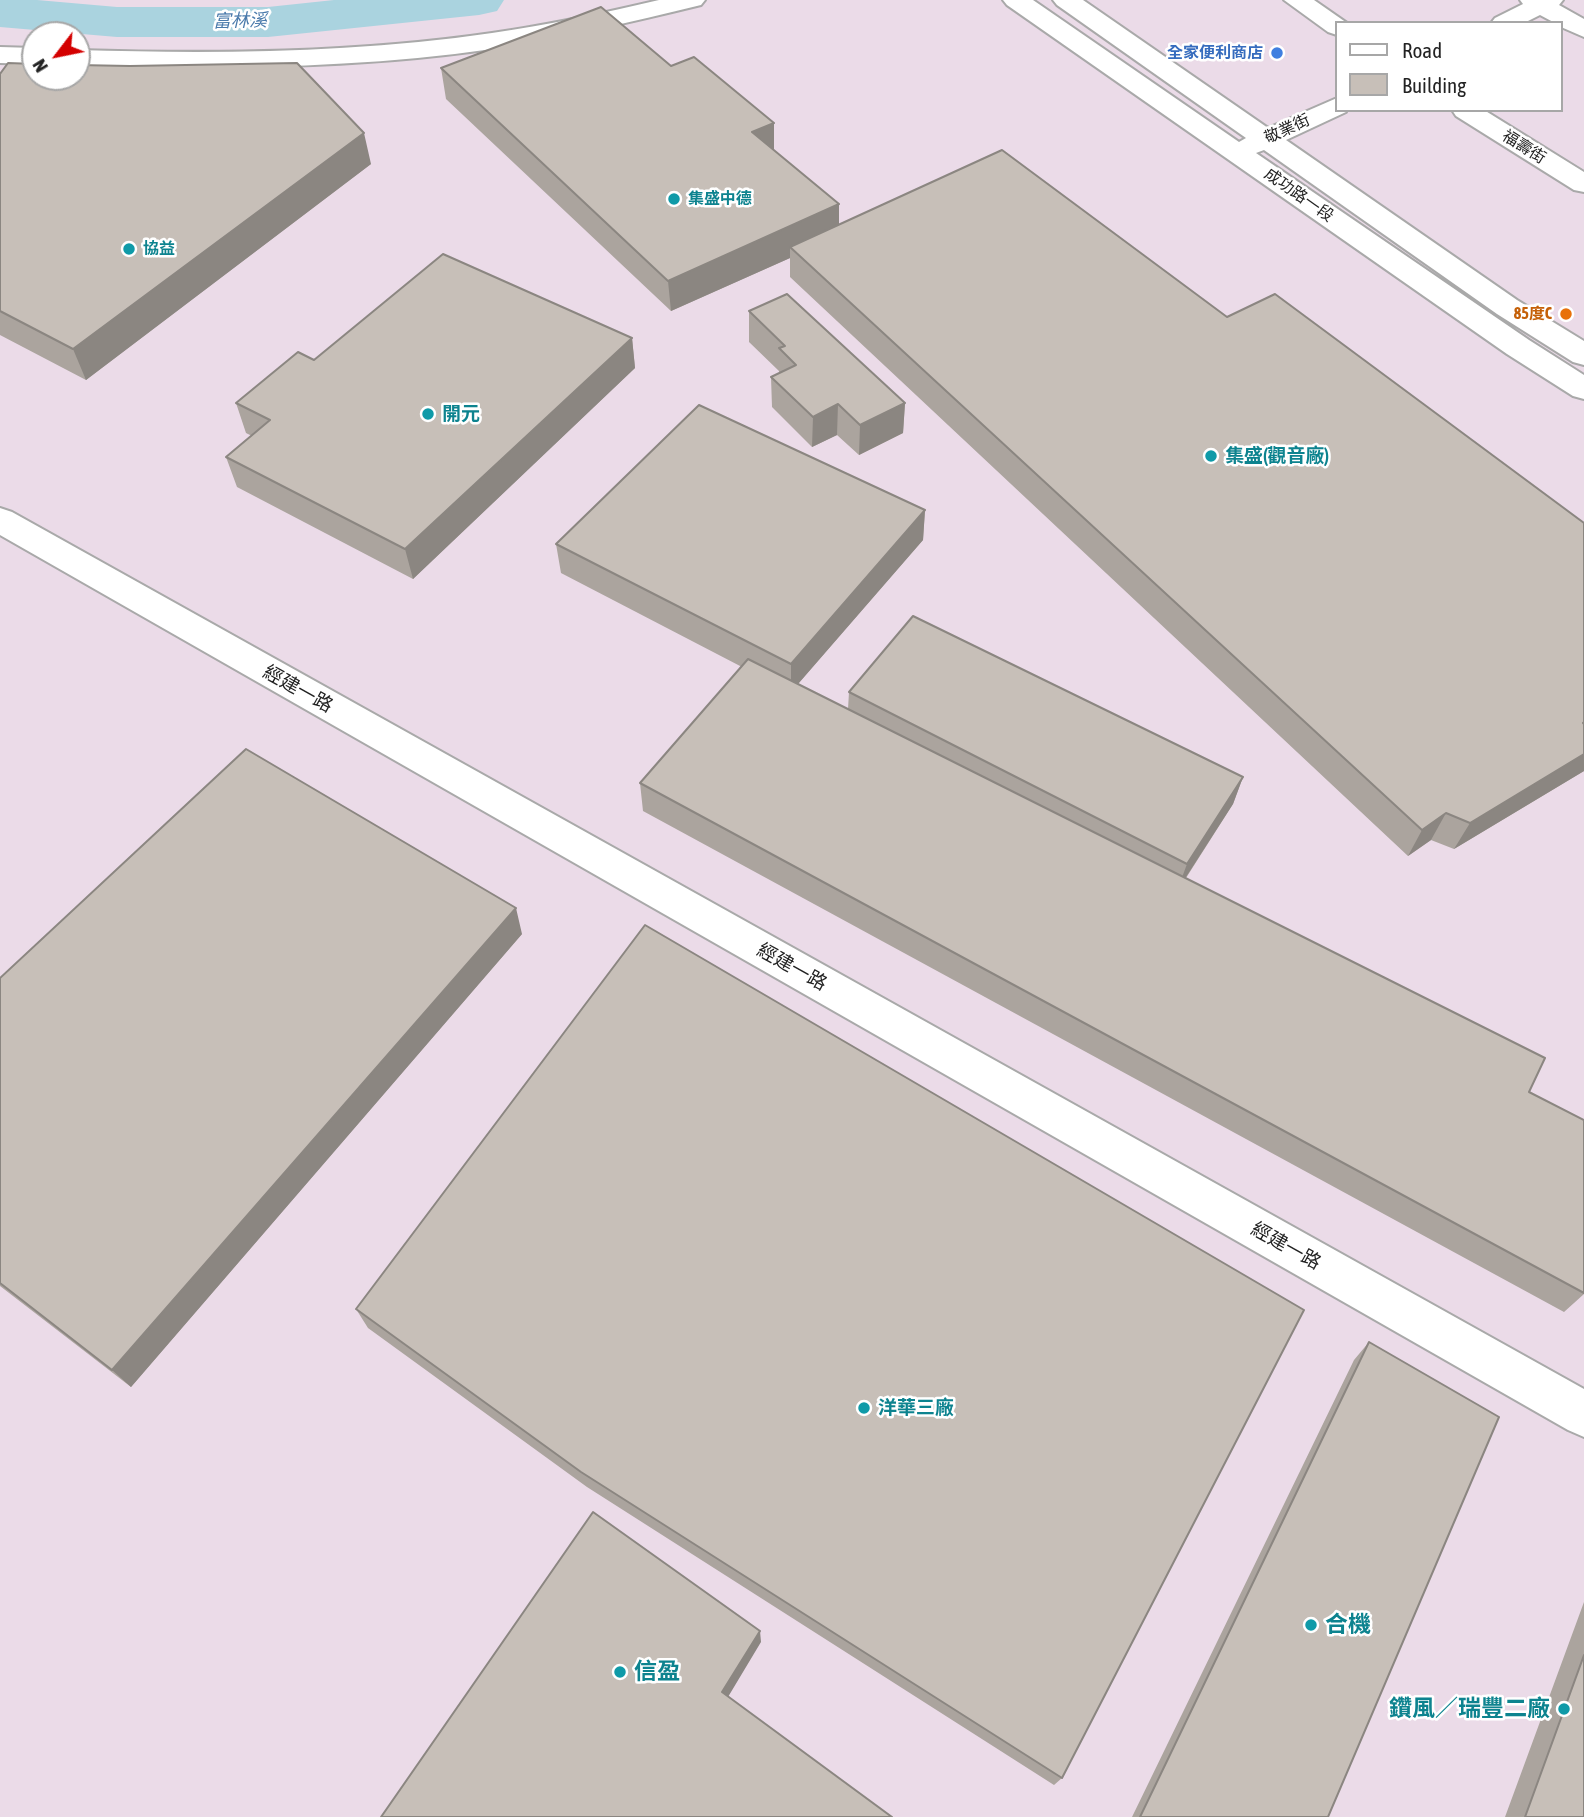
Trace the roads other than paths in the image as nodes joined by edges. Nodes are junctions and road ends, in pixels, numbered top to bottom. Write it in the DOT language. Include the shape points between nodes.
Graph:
graph roads {
  1 [pos="692,0"];
  2 [pos="1016,0"];
  3 [pos="1066,0"];
  4 [pos="1297,0"];
  5 [pos="1541,1"];
  6 [pos="1507,21"];
  7 [pos="1336,26"];
  8 [pos="1584,29"];
  9 [pos="0,55"];
  10 [pos="21,56"];
  11 [pos="91,58"];
  12 [pos="1336,106"];
  13 [pos="1468,112"];
  14 [pos="1268,138"];
  15 [pos="1238,153"];
  16 [pos="1584,184"];
  17 [pos="1584,355"];
  18 [pos="1584,388"];
  19 [pos="0,520"];
  20 [pos="1584,1414"];
  1 -- 11 [label="street" via="465,45 321,58"];
  2 -- 15 [label="street, 成功路一段"];
  3 -- 14 [label="street, 成功路一段"];
  4 -- 7 [label="street"];
  5 -- 6 [label="street"];
  5 -- 8 [label="street"];
  9 -- 10 [label="street"];
  12 -- 14 [label="street, 敬業街"];
  13 -- 16 [label="street, 福壽街"];
  14 -- 15 [label="street, 敬業街"];
  14 -- 17 [label="street, 成功路一段" via="1507,307"];
  15 -- 18 [label="street, 成功路一段"];
  19 -- 20 [label="street, 經建一路"];
}
